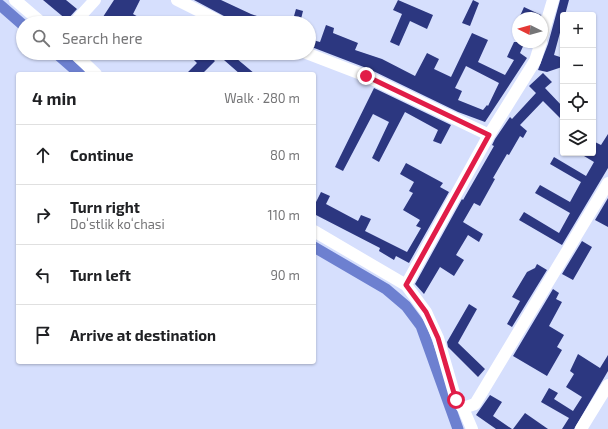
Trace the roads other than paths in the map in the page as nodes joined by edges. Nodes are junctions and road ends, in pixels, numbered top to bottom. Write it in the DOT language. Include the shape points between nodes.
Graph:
graph roads {
  1 [pos="15,0"];
  2 [pos="95,0"];
  3 [pos="177,0"];
  4 [pos="553,0"];
  5 [pos="34,16"];
  6 [pos="80,16"];
  7 [pos="209,16"];
  8 [pos="548,17"];
  9 [pos="539,48"];
  10 [pos="316,57"];
  11 [pos="81,60"];
  12 [pos="94,72"];
  13 [pos="489,135"];
  14 [pos="608,183"];
  15 [pos="316,232"];
  16 [pos="406,285"];
  17 [pos="608,385"];
  18 [pos="463,408"];
  19 [pos="472,429"];
  20 [pos="581,429"];
  1 -- 5 [label="street"];
  2 -- 6 [label="street"];
  3 -- 7 [label="street"];
  4 -- 8 [label="street"];
  9 -- 13 [label="street" via="535,61"];
  10 -- 13 [label="street" via="366,76"];
  11 -- 12 [label="street"];
  13 -- 16 [label="street"];
  14 -- 18 [label="street" via="475,404"];
  15 -- 16 [label="street"];
  16 -- 18 [label="street" via="426,312 438,338 456,400"];
  17 -- 20 [label="street"];
  18 -- 19 [label="street"];
}
